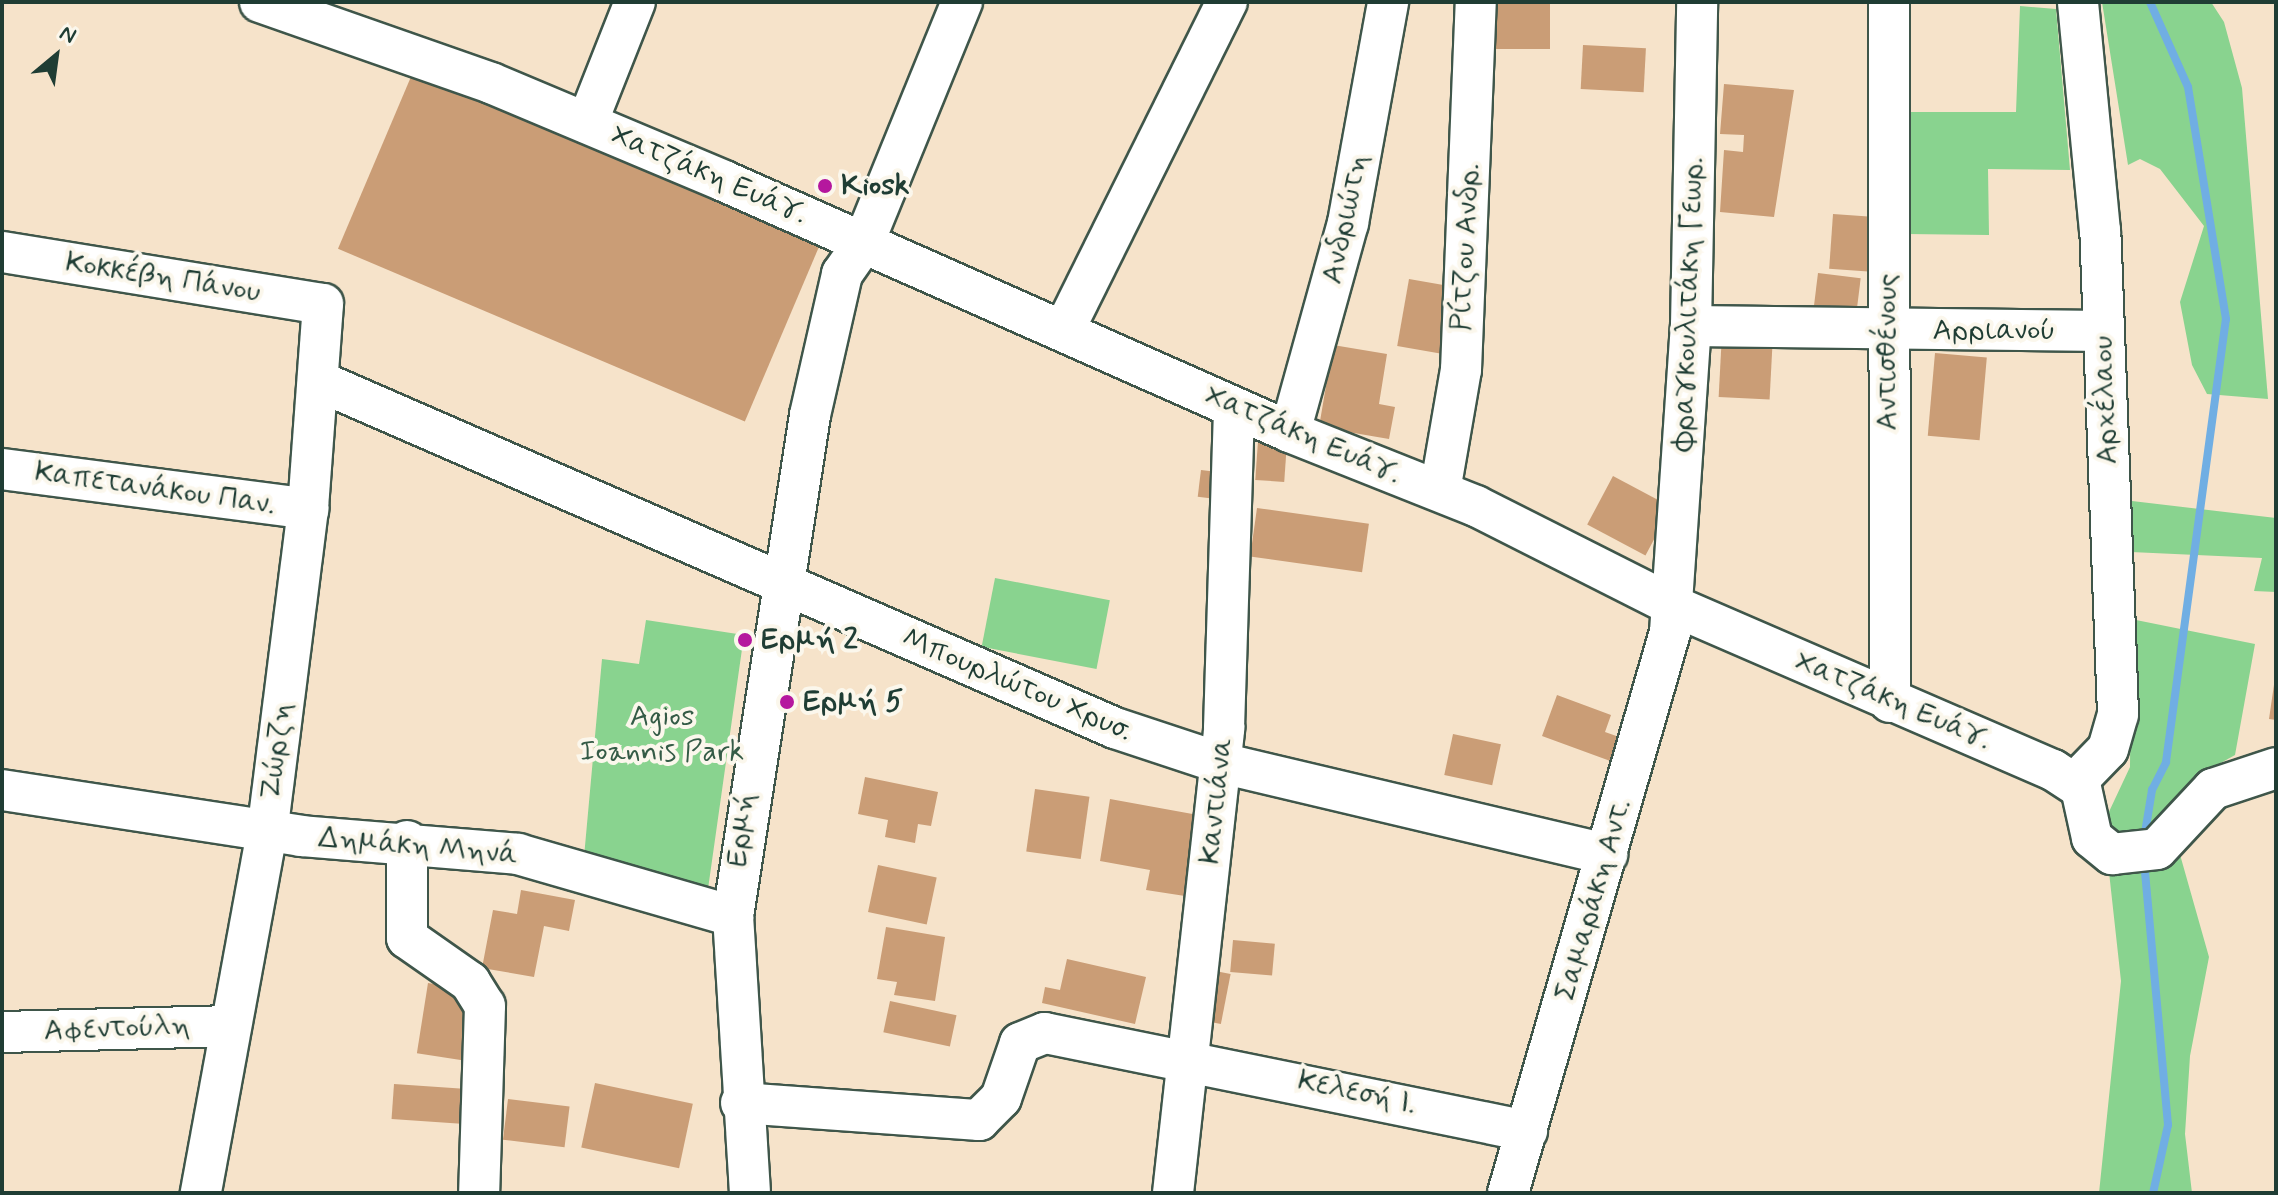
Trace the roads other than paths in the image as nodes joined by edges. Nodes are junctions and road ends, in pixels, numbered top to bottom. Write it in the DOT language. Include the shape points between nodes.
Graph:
graph roads {
  1 [pos="635,2"];
  2 [pos="962,2"];
  3 [pos="1194,2"];
  4 [pos="1227,2"];
  5 [pos="1388,2"];
  6 [pos="1476,2"];
  7 [pos="1697,2"];
  8 [pos="1889,2"];
  9 [pos="2078,2"];
  10 [pos="279,5"];
  11 [pos="1191,70"];
  12 [pos="587,123"];
  13 [pos="864,242"];
  14 [pos="2,252"];
  15 [pos="323,304"];
  16 [pos="1691,326"];
  17 [pos="1064,330"];
  18 [pos="1888,331"];
  19 [pos="2104,331"];
  20 [pos="321,382"];
  21 [pos="1234,408"];
  22 [pos="1290,432"];
  23 [pos="2,469"];
  24 [pos="1440,491"];
  25 [pos="308,509"];
  26 [pos="780,583"];
  27 [pos="1674,606"];
  28 [pos="1890,702"];
  29 [pos="1221,763"];
  30 [pos="2276,768"];
  31 [pos="2075,783"];
  32 [pos="2,790"];
  33 [pos="267,832"];
  34 [pos="407,841"];
  35 [pos="1607,854"];
  36 [pos="733,916"];
  37 [pos="231,1026"];
  38 [pos="2,1032"];
  39 [pos="1186,1058"];
  40 [pos="741,1103"];
  41 [pos="1527,1131"];
  42 [pos="201,1193"];
  43 [pos="479,1193"];
  44 [pos="750,1193"];
  45 [pos="1173,1193"];
  46 [pos="1508,1193"];
  1 -- 12 [label="street"];
  2 -- 13 [label="street, Ερμή"];
  3 -- 11 [label="street" via="1179,59"];
  4 -- 11 [label="street"];
  5 -- 22 [label="street, Ανδριώτη" via="1348,223"];
  6 -- 24 [label="street, Ρίτζου Ανδρ." via="1459,396"];
  7 -- 16 [label="street, Φραγκουλιτάκη Γεωρ."];
  8 -- 18 [label="street, Αντισθένους"];
  9 -- 19 [label="street, Αρχέλαου"];
  10 -- 12 [label="street, Χατζάκη Ευάγ."];
  11 -- 17 [label="street"];
  12 -- 13 [label="street, Χατζάκη Ευάγ."];
  13 -- 17 [label="street, Χατζάκη Ευάγ."];
  13 -- 26 [label="street, Ερμή" via="842,274"];
  14 -- 15 [label="street, Κοκκέβη Πάνου"];
  15 -- 20 [label="street, Ζώρζη"];
  16 -- 18 [label="street, Αρριανού"];
  16 -- 27 [label="street, Φραγκουλιτάκη Γεωρ."];
  17 -- 21 [label="street, Χατζάκη Ευάγ."];
  18 -- 19 [label="street, Αρριανού"];
  18 -- 28 [label="street, Αντισθένους"];
  19 -- 31 [label="street, Αρχέλαου" via="2118,714 2108,749"];
  20 -- 25 [label="street, Ζώρζη"];
  20 -- 26 [label="street, Μπουρλώτου Χρυσ."];
  21 -- 22 [label="street, Χατζάκη Ευάγ."];
  21 -- 29 [label="street, Καντιάνα"];
  22 -- 24 [label="street, Χατζάκη Ευάγ."];
  23 -- 25 [label="street, Καπετανάκου Παν."];
  24 -- 27 [label="street, Χατζάκη Ευάγ."];
  25 -- 33 [label="street, Ζώρζη"];
  26 -- 29 [label="street, Μπουρλώτου Χρυσ." via="1077,713"];
  26 -- 36 [label="street, Ερμή"];
  27 -- 28 [label="street, Χατζάκη Ευάγ."];
  27 -- 35 [label="street, Σαμαράκη Αντ."];
  28 -- 31 [label="street, Χατζάκη Ευάγ."];
  29 -- 35 [label="street, Μπουρλώτου Χρυσ."];
  29 -- 39 [label="street, Καντιάνα"];
  30 -- 31 [label="street" via="2213,789 2168,841 2136,855 2095,843"];
  32 -- 33 [label="street, Δημάκη Μηνά"];
  33 -- 34 [label="street, Δημάκη Μηνά"];
  33 -- 37 [label="street, Ζώρζη"];
  34 -- 36 [label="street, Δημάκη Μηνά" via="518,854"];
  34 -- 43 [label="street" via="407,938 470,982 485,1006"];
  35 -- 41 [label="street, Σαμαράκη Αντ."];
  36 -- 40 [label="street, Ερμή"];
  37 -- 38 [label="street, Αφεντούλη"];
  37 -- 42 [label="street, Ζώρζη"];
  39 -- 40 [label="street, Κελεσή Ι." via="1035,1033 1020,1043 996,1108 974,1121"];
  39 -- 41 [label="street, Κελεσή Ι."];
  39 -- 45 [label="street, Καντιάνα"];
  40 -- 44 [label="street, Ερμή"];
  41 -- 46 [label="street, Σαμαράκη Αντ."];
}
